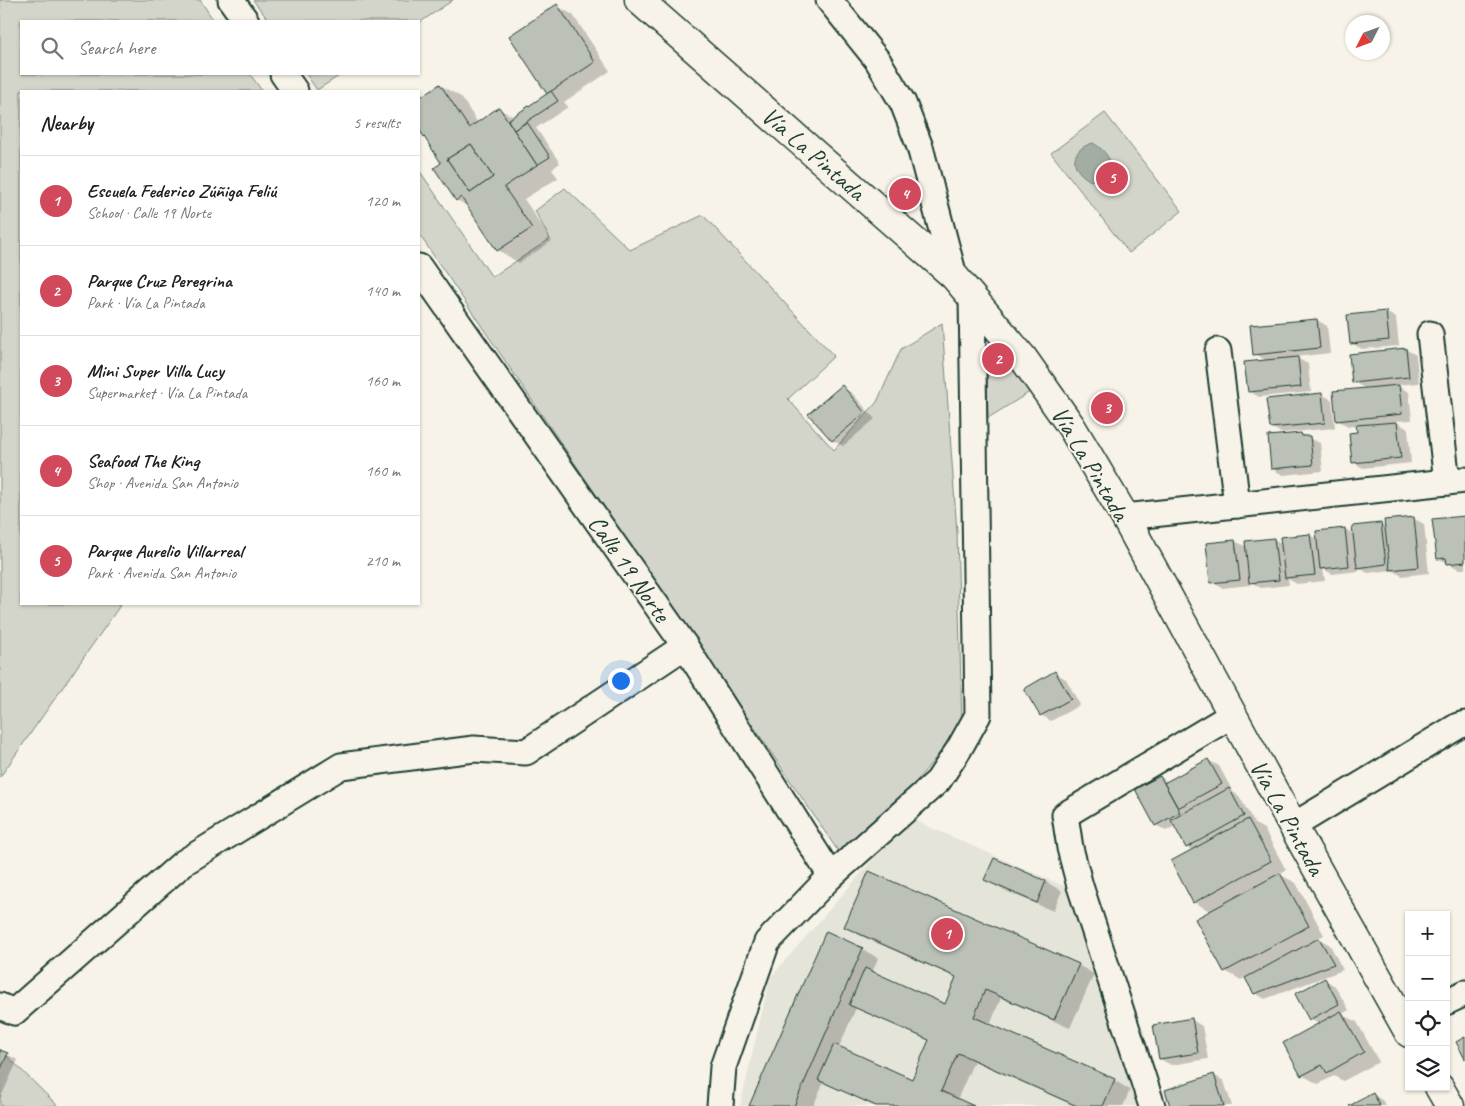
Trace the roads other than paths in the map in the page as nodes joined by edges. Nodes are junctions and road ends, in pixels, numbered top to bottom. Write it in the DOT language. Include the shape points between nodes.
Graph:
graph roads {
  1 [pos="231,0"];
  2 [pos="639,0"];
  3 [pos="829,0"];
  4 [pos="245,20"];
  5 [pos="284,75"];
  6 [pos="295,90"];
  7 [pos="420,268"];
  8 [pos="963,286"];
  9 [pos="1430,334"];
  10 [pos="1218,351"];
  11 [pos="1456,481"];
  12 [pos="1237,504"];
  13 [pos="1125,517"];
  14 [pos="685,646"];
  15 [pos="1232,715"];
  16 [pos="1465,724"];
  17 [pos="1292,826"];
  18 [pos="831,876"];
  19 [pos="1465,993"];
  20 [pos="1448,1001"];
  21 [pos="0,1006"];
  22 [pos="1405,1023"];
  23 [pos="1441,1091"];
  24 [pos="720,1106"];
  25 [pos="1152,1106"];
  26 [pos="1450,1106"];
  1 -- 4 [label="street"];
  2 -- 8 [label="main road, Vía La Pintada"];
  3 -- 8 [label="street" via="878,61 903,103 920,146"];
  5 -- 6 [label="street"];
  7 -- 14 [label="street, Calle 19 Norte"];
  8 -- 13 [label="main road, Vía La Pintada" via="1022,358 1071,426"];
  8 -- 18 [label="street" via="978,715 938,780"];
  9 -- 11 [label="street"];
  10 -- 12 [label="street"];
  11 -- 12 [label="street"];
  12 -- 13 [label="street"];
  13 -- 15 [label="main road, Vía La Pintada"];
  14 -- 18 [label="street, Calle 19 Norte"];
  14 -- 21 [label="street" via="526,752 474,749 342,766 183,863 14,1012"];
  15 -- 17 [label="main road, Vía La Pintada"];
  15 -- 25 [label="street" via="1065,815 1080,886"];
  16 -- 17 [label="street"];
  17 -- 22 [label="main road, Vía La Pintada"];
  18 -- 24 [label="street" via="767,942 723,1068"];
  19 -- 20 [label="street"];
  23 -- 26 [label="main road"];
}
